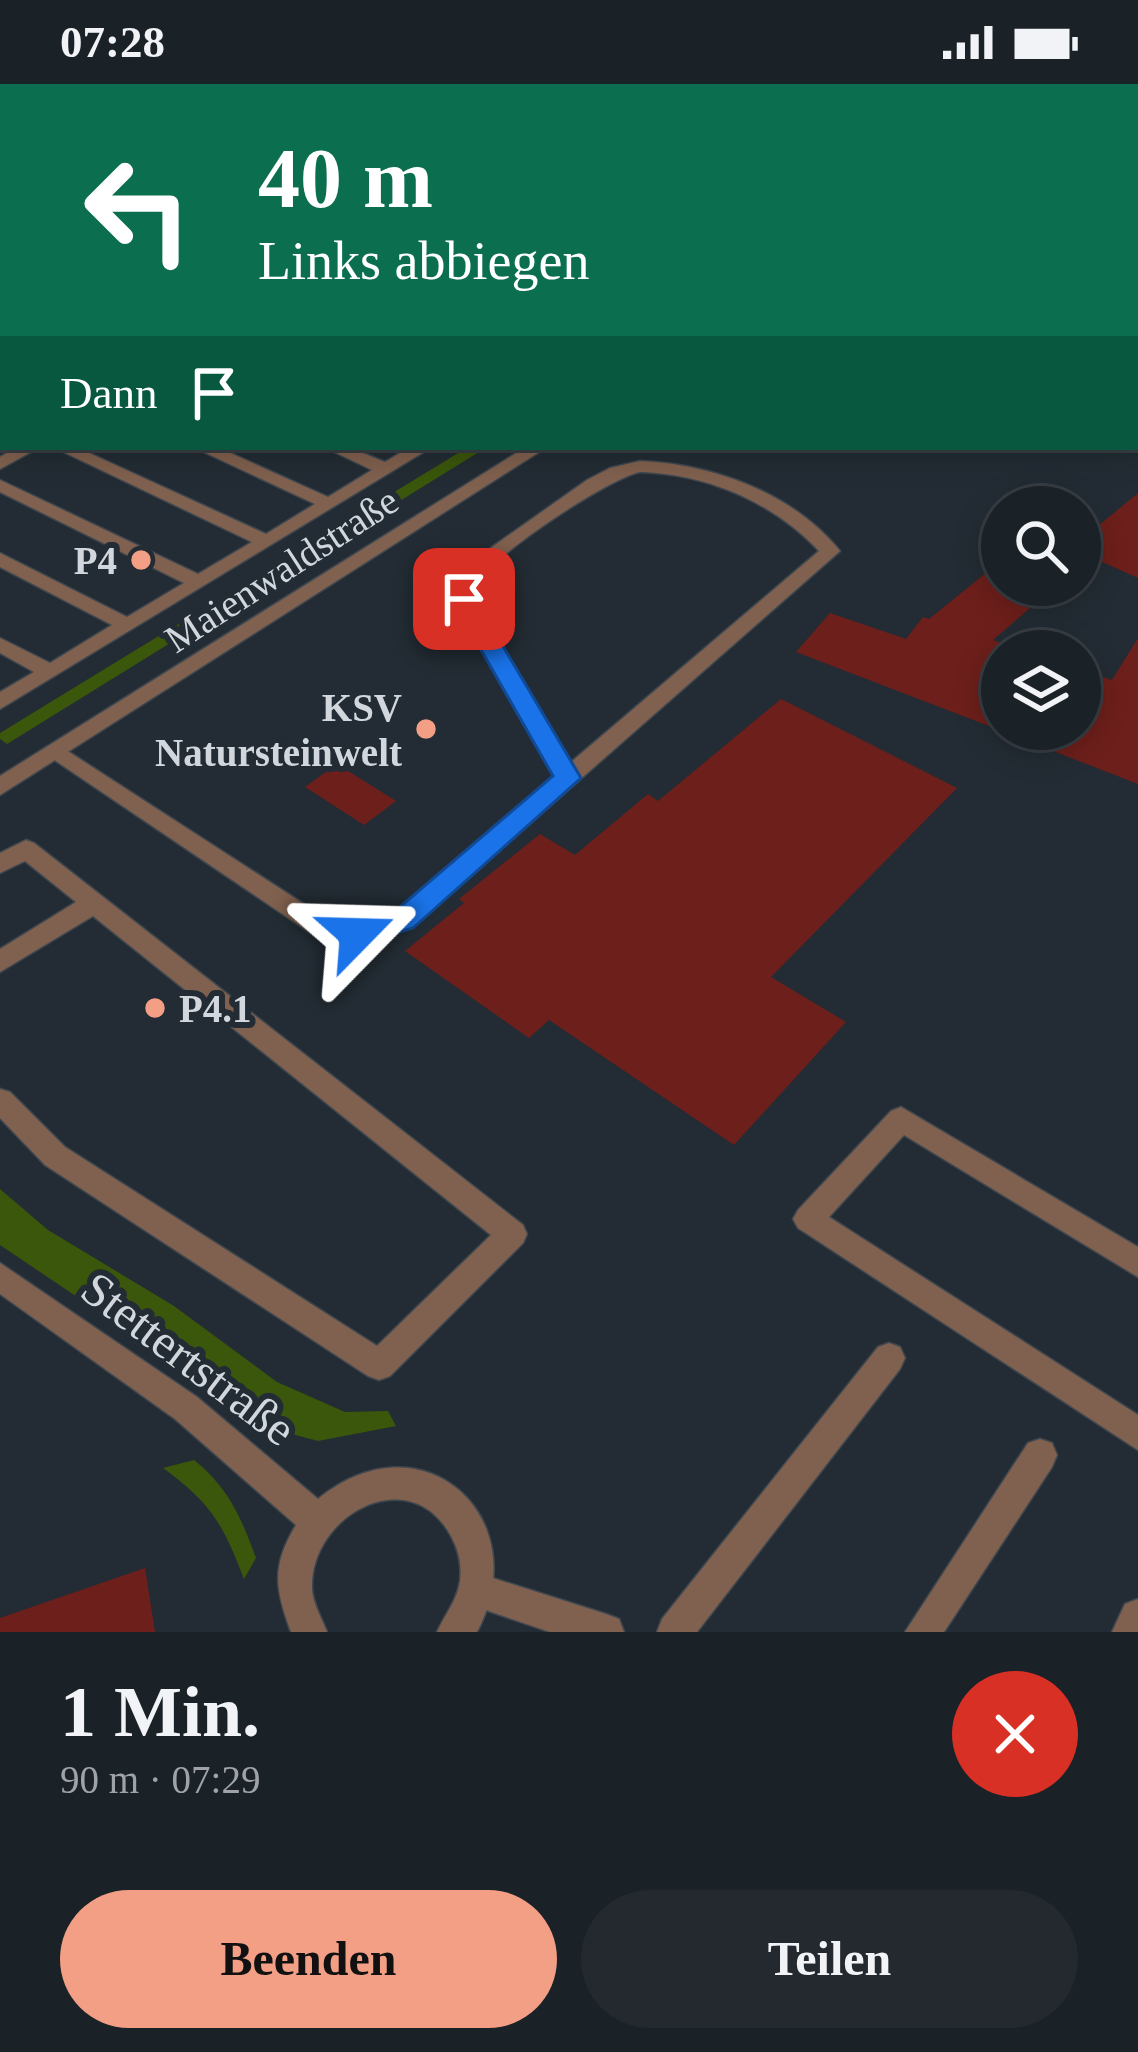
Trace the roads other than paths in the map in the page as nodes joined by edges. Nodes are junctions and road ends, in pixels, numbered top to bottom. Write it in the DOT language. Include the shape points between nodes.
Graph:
graph roads {
  1 [pos="68,450"];
  2 [pos="209,450"];
  3 [pos="340,450"];
  4 [pos="418,450"];
  5 [pos="533,450"];
  6 [pos="386,470"];
  7 [pos="0,485"];
  8 [pos="329,504"];
  9 [pos="266,542"];
  10 [pos="0,559"];
  11 [pos="198,582"];
  12 [pos="127,626"];
  13 [pos="0,644"];
  14 [pos="50,672"];
  15 [pos="0,702"];
  16 [pos="58,755"];
  17 [pos="568,778"];
  18 [pos="0,787"];
  19 [pos="0,864"];
  20 [pos="93,904"];
  21 [pos="0,962"];
  22 [pos="0,1100"];
  23 [pos="1138,1263"];
  24 [pos="0,1277"];
  25 [pos="889,1358"];
  26 [pos="1138,1434"];
  27 [pos="1040,1455"];
  28 [pos="316,1520"];
  29 [pos="476,1591"];
  30 [pos="1138,1617"];
  31 [pos="309,1632"];
  32 [pos="455,1632"];
  33 [pos="606,1632"];
  34 [pos="675,1632"];
  35 [pos="923,1632"];
  36 [pos="1130,1632"];
  1 -- 9 [label="street"];
  2 -- 8 [label="street"];
  3 -- 6 [label="street"];
  4 -- 6 [label="street"];
  5 -- 16 [label="street, Maienwaldstraße"];
  6 -- 8 [label="street"];
  7 -- 11 [label="street"];
  8 -- 9 [label="street"];
  9 -- 11 [label="street"];
  10 -- 12 [label="street"];
  11 -- 12 [label="street"];
  12 -- 14 [label="street"];
  13 -- 14 [label="street"];
  14 -- 15 [label="street"];
  16 -- 17 [label="street" via="333,935 403,920"];
  16 -- 18 [label="street, Maienwaldstraße"];
  17 -- 17 [label="street" via="830,551 813,530 783,508 664,464 643,465 613,473 478,566 464,599"];
  19 -- 20 [label="street" via="26,849"];
  20 -- 21 [label="street"];
  20 -- 22 [label="street" via="512,1234 379,1365 56,1156"];
  23 -- 26 [label="street" via="901,1120 808,1219"];
  24 -- 28 [label="street, Stettertstraße" via="186,1408"];
  25 -- 34 [label="street"];
  27 -- 35 [label="street"];
  28 -- 29 [label="street" via="344,1495 377,1482 411,1481 442,1494 466,1519 478,1553"];
  28 -- 31 [label="street" via="298,1553 294,1591"];
  29 -- 32 [label="street"];
  29 -- 33 [label="street"];
  30 -- 36 [label="street"];
}
